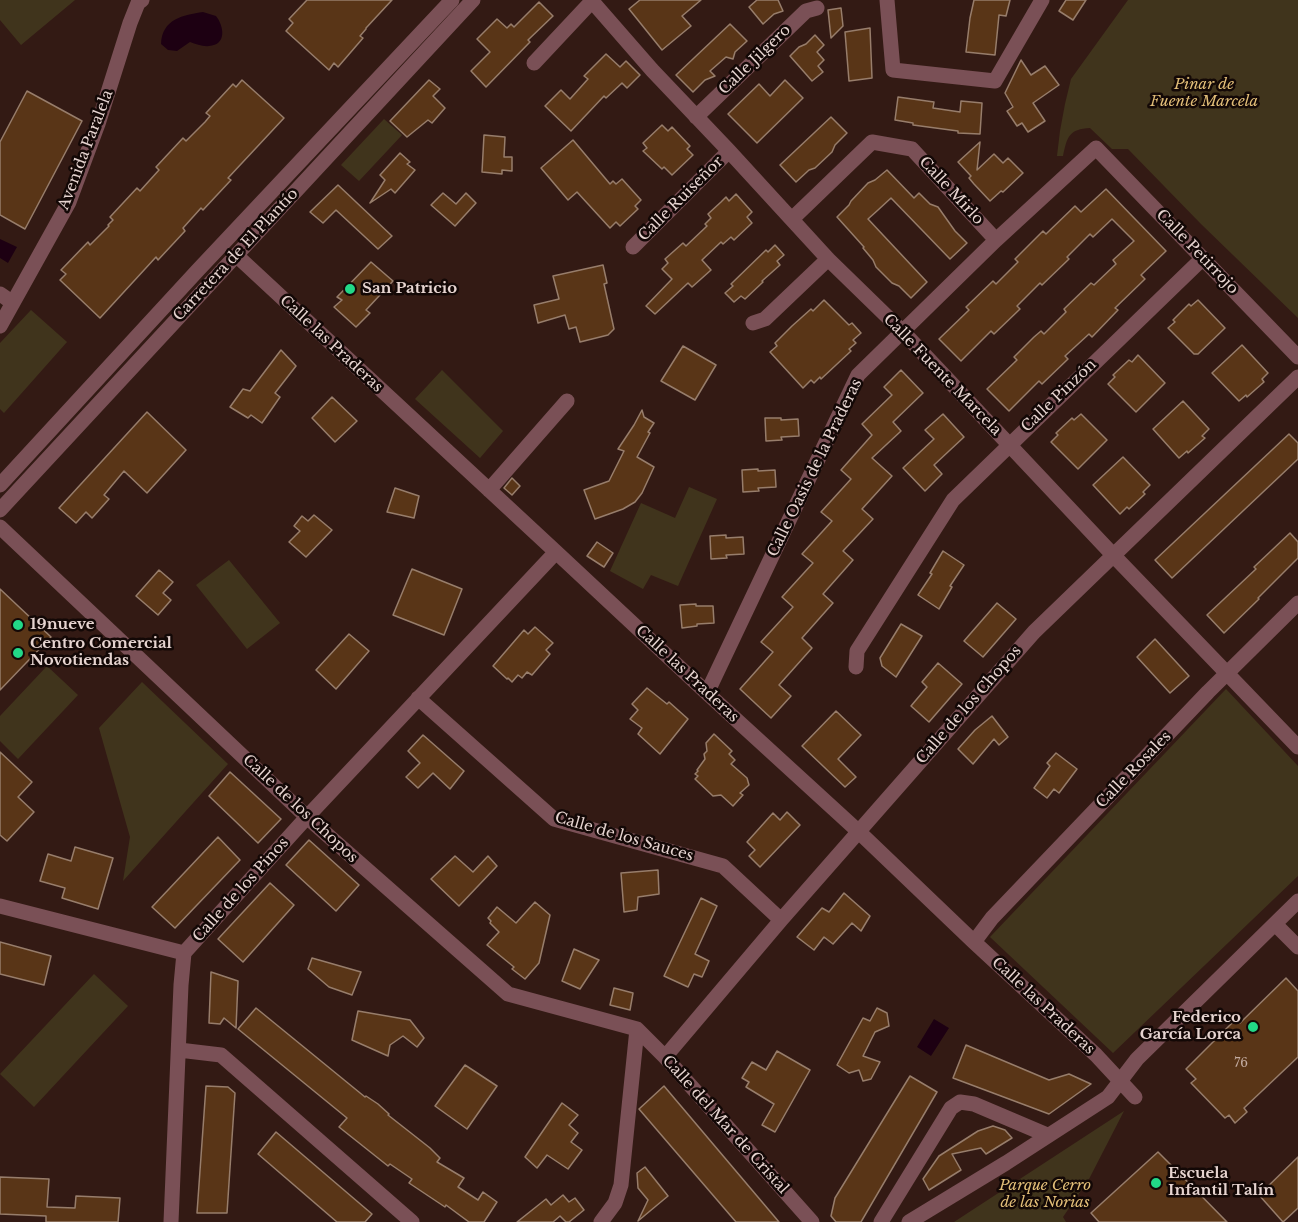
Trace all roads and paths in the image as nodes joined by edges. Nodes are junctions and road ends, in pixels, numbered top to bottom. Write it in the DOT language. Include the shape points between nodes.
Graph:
graph roads {
  1 [pos="452,0"];
  2 [pos="473,0"];
  3 [pos="592,0"];
  4 [pos="887,0"];
  5 [pos="1042,0"];
  6 [pos="140,1"];
  7 [pos="817,8"];
  8 [pos="534,63"];
  9 [pos="696,117"];
  10 [pos="1096,148"];
  11 [pos="729,151"];
  12 [pos="792,219"];
  13 [pos="996,240"];
  14 [pos="633,247"];
  15 [pos="236,255"];
  16 [pos="1203,258"];
  17 [pos="828,259"];
  18 [pos="0,294"];
  19 [pos="13,303"];
  20 [pos="753,323"];
  21 [pos="0,326"];
  22 [pos="903,332"];
  23 [pos="1298,357"];
  24 [pos="1298,377"];
  25 [pos="567,401"];
  26 [pos="1009,445"];
  27 [pos="0,485"];
  28 [pos="489,490"];
  29 [pos="0,510"];
  30 [pos="0,527"];
  31 [pos="556,552"];
  32 [pos="1114,556"];
  33 [pos="1298,603"];
  34 [pos="856,667"];
  35 [pos="1227,674"];
  36 [pos="707,693"];
  37 [pos="418,698"];
  38 [pos="1298,747"];
  39 [pos="307,817"];
  40 [pos="859,832"];
  41 [pos="1298,901"];
  42 [pos="0,906"];
  43 [pos="781,920"];
  44 [pos="1275,924"];
  45 [pos="974,942"];
  46 [pos="1298,947"];
  47 [pos="184,953"];
  48 [pos="637,1029"];
  49 [pos="179,1050"];
  50 [pos="665,1057"];
  51 [pos="1120,1081"];
  52 [pos="1135,1097"];
  53 [pos="1047,1135"];
  54 [pos="171,1222"];
  55 [pos="412,1222"];
  56 [pos="601,1222"];
  57 [pos="812,1222"];
  58 [pos="881,1222"];
  59 [pos="909,1222"];
  1 -- 27 [label="street, Carretera de El Plantío"];
  2 -- 15 [label="street, Carretera de El Plantío"];
  3 -- 8 [label="street"];
  3 -- 9 [label="street, Calle Fuente Marcela"];
  4 -- 5 [label="street" via="893,70 995,81"];
  6 -- 19 [label="street, Avenida Paralela" via="69,202"];
  7 -- 9 [label="street, Calle Jilgero" via="806,11"];
  9 -- 11 [label="street, Calle Fuente Marcela"];
  10 -- 13 [label="street, Calle Oasis de la Praderas"];
  10 -- 16 [label="street, Calle Petirrojo"];
  11 -- 12 [label="street, Calle Fuente Marcela"];
  11 -- 14 [label="street, Calle Ruiseñor"];
  12 -- 13 [label="street, Calle Mirlo" via="873,142 912,149"];
  12 -- 17 [label="street, Calle Fuente Marcela"];
  13 -- 22 [label="street, Calle Oasis de la Praderas"];
  15 -- 28 [label="street, Calle las Praderas"];
  15 -- 29 [label="street, Carretera de El Plantío"];
  16 -- 23 [label="street, Calle Petirrojo"];
  16 -- 26 [label="street, Calle Pinzón"];
  17 -- 20 [label="street" via="765,320"];
  17 -- 22 [label="street, Calle Fuente Marcela"];
  18 -- 19 [label="street"];
  19 -- 21 [label="street, Avenida Paralela"];
  22 -- 26 [label="street, Calle Fuente Marcela"];
  22 -- 36 [label="street, Calle Oasis de la Praderas" via="858,375"];
  24 -- 32 [label="street, Calle de los Chopos"];
  25 -- 28 [label="street"];
  26 -- 32 [label="street, Calle Fuente Marcela"];
  26 -- 34 [label="street, Calle Pinzón" via="953,500 857,651"];
  28 -- 31 [label="street, Calle las Praderas"];
  30 -- 39 [label="street, Calle de los Chopos"];
  31 -- 36 [label="street, Calle las Praderas"];
  31 -- 37 [label="street, Calle de los Pinos"];
  32 -- 35 [label="street, Calle Fuente Marcela"];
  32 -- 40 [label="street, Calle de los Chopos" via="1034,632"];
  33 -- 35 [label="street, Calle Rosales"];
  35 -- 38 [label="street, Calle Fuente Marcela"];
  35 -- 45 [label="street, Calle Rosales" via="992,918"];
  36 -- 40 [label="street, Calle las Praderas"];
  37 -- 39 [label="street, Calle de los Pinos"];
  37 -- 43 [label="street, Calle de los Sauces" via="554,819 723,866"];
  39 -- 47 [label="street, Calle de los Pinos"];
  39 -- 48 [label="street, Calle de los Chopos" via="508,994"];
  40 -- 43 [label="street, Calle de los Chopos"];
  40 -- 45 [label="street, Calle las Praderas"];
  41 -- 44 [label="street"];
  42 -- 47 [label="street"];
  43 -- 50 [label="street, Calle de los Chopos"];
  44 -- 46 [label="street"];
  44 -- 51 [label="street" via="1137,1059"];
  45 -- 51 [label="street, Calle las Praderas"];
  47 -- 49 [label="street, Calle de los Pinos"];
  48 -- 50 [label="street, Calle del Mar de Cristal"];
  48 -- 56 [label="street" via="621,1185 615,1203"];
  49 -- 54 [label="street, Calle de los Pinos"];
  49 -- 55 [label="street" via="221,1055"];
  50 -- 57 [label="street, Calle del Mar de Cristal"];
  51 -- 52 [label="street, Calle las Praderas"];
  51 -- 53 [label="street" via="1108,1097"];
  53 -- 58 [label="street" via="974,1104 960,1102 951,1108"];
  53 -- 59 [label="street"];
}
